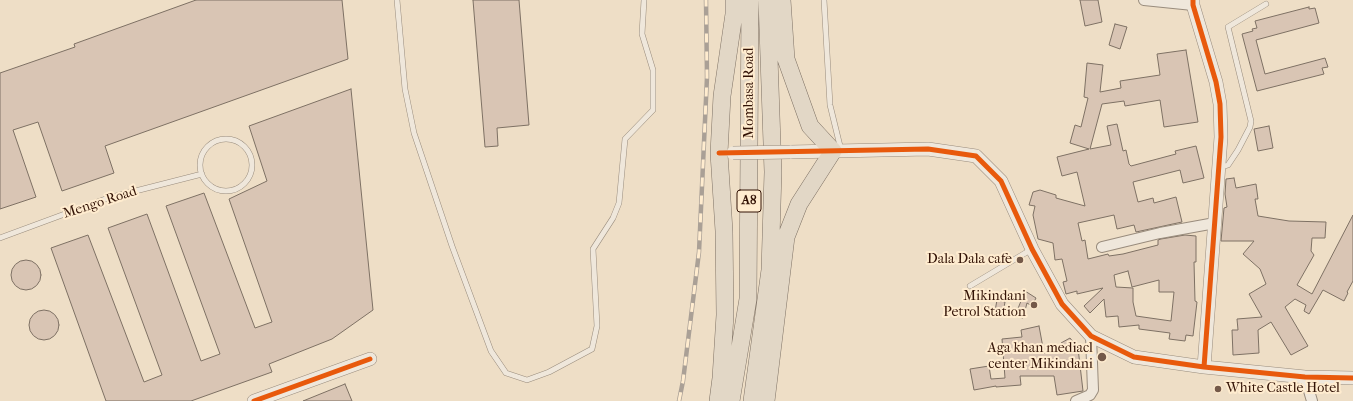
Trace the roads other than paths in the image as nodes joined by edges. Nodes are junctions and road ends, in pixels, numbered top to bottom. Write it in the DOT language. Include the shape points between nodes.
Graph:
graph roads {
  1 [pos="397,0"];
  2 [pos="644,0"];
  3 [pos="734,0"];
  4 [pos="750,0"];
  5 [pos="767,0"];
  6 [pos="782,0"];
  7 [pos="824,0"];
  8 [pos="1144,0"];
  9 [pos="1193,3"];
  10 [pos="1266,4"];
  11 [pos="837,151"];
  12 [pos="726,153"];
  13 [pos="1218,169"];
  14 [pos="202,174"];
  15 [pos="1214,222"];
  16 [pos="0,238"];
  17 [pos="1102,247"];
  18 [pos="1032,248"];
  19 [pos="970,286"];
  20 [pos="1091,336"];
  21 [pos="370,359"];
  22 [pos="1204,367"];
  23 [pos="1305,377"];
  24 [pos="1353,378"];
  25 [pos="254,401"];
  26 [pos="718,401"];
  27 [pos="731,401"];
  28 [pos="752,401"];
  29 [pos="766,401"];
  30 [pos="1076,401"];
  31 [pos="1312,401"];
  1 -- 2 [label="lane" via="405,89 414,133 452,246 491,351 506,373 527,380 549,372 592,349 597,326 594,249 619,203 625,139 652,110 653,70 642,34"];
  3 -- 12 [label="highway" via="722,96"];
  4 -- 27 [label="highway, Mombasa Road / A8" via="748,299"];
  5 -- 28 [label="highway, Mombasa Road / A8" via="773,172 770,270"];
  6 -- 11 [label="highway" via="786,59 810,126"];
  7 -- 11 [label="lane" via="830,105"];
  8 -- 9 [label="street"];
  9 -- 13 [label="street" via="1220,104 1221,137"];
  10 -- 13 [label="lane" via="1228,27 1251,122 1228,165"];
  11 -- 12 [label="street, bridge"];
  11 -- 18 [label="street" via="928,149 976,156 1001,181"];
  11 -- 29 [label="highway" via="799,204 786,237"];
  12 -- 26 [label="highway" via="725,315 722,378"];
  13 -- 15 [label="street"];
  14 -- 14 [label="lane" via="202,156 208,146 216,142 234,140 247,150 251,158 252,172 248,180 234,190 219,190 211,186"];
  14 -- 16 [label="lane, Mengo Road" via="108,198"];
  15 -- 17 [label="street"];
  15 -- 22 [label="street"];
  18 -- 19 [label="lane"];
  18 -- 20 [label="street" via="1062,304"];
  20 -- 22 [label="street" via="1134,358"];
  20 -- 30 [label="street" via="1093,390 1090,395"];
  21 -- 25 [label="street"];
  22 -- 23 [label="street"];
  23 -- 24 [label="street"];
  23 -- 31 [label="street"];
}
